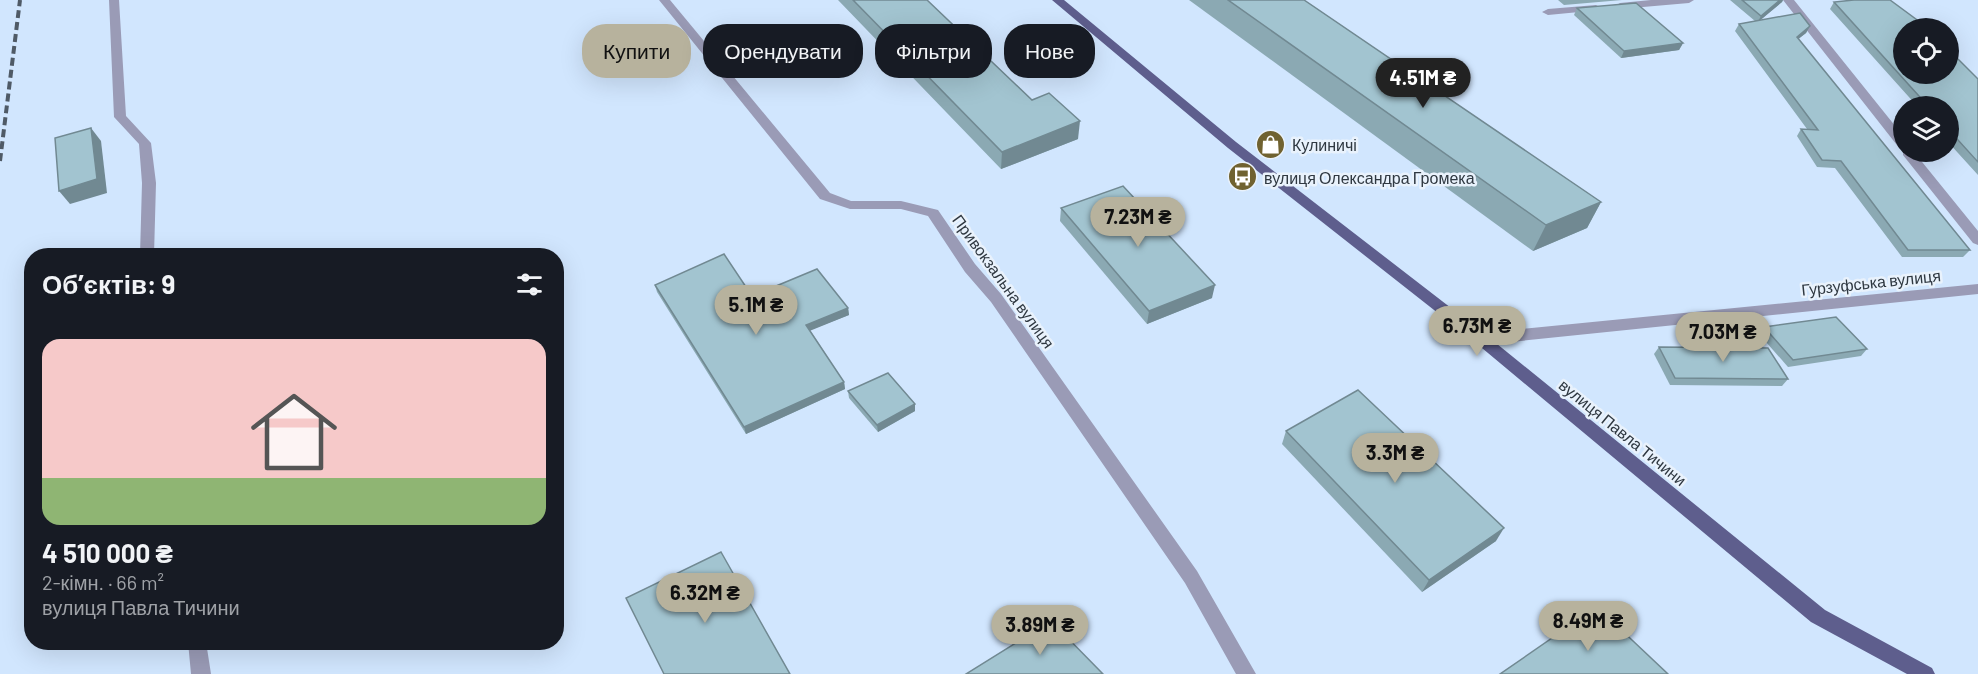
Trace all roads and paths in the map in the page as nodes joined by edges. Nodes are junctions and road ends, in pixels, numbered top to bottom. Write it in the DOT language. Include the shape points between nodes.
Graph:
graph roads {
  1 [pos="114,0"];
  2 [pos="664,0"];
  3 [pos="1057,0"];
  4 [pos="1689,0"];
  5 [pos="1788,0"];
  6 [pos="1548,12"];
  7 [pos="1893,132"];
  8 [pos="1916,162"];
  9 [pos="1978,240"];
  10 [pos="147,248"];
  11 [pos="1978,289"];
  12 [pos="1481,339"];
  13 [pos="198,650"];
  14 [pos="201,674"];
  15 [pos="1246,674"];
  16 [pos="1925,674"];
  1 -- 10 [label="street" via="120,117 145,143 149,183"];
  2 -- 15 [label="street, Привокзальна вулиця" via="825,196 850,206 901,206 933,213 1191,578"];
  3 -- 12 [label="main road, вулиця Павла Тичини" via="1232,145"];
  4 -- 6 [label="street"];
  5 -- 7 [label="street"];
  8 -- 9 [label="street"];
  11 -- 12 [label="street, Гурзуфська вулиця"];
  12 -- 16 [label="main road, вулиця Павла Тичини" via="1818,616"];
  13 -- 14 [label="street"];
}
